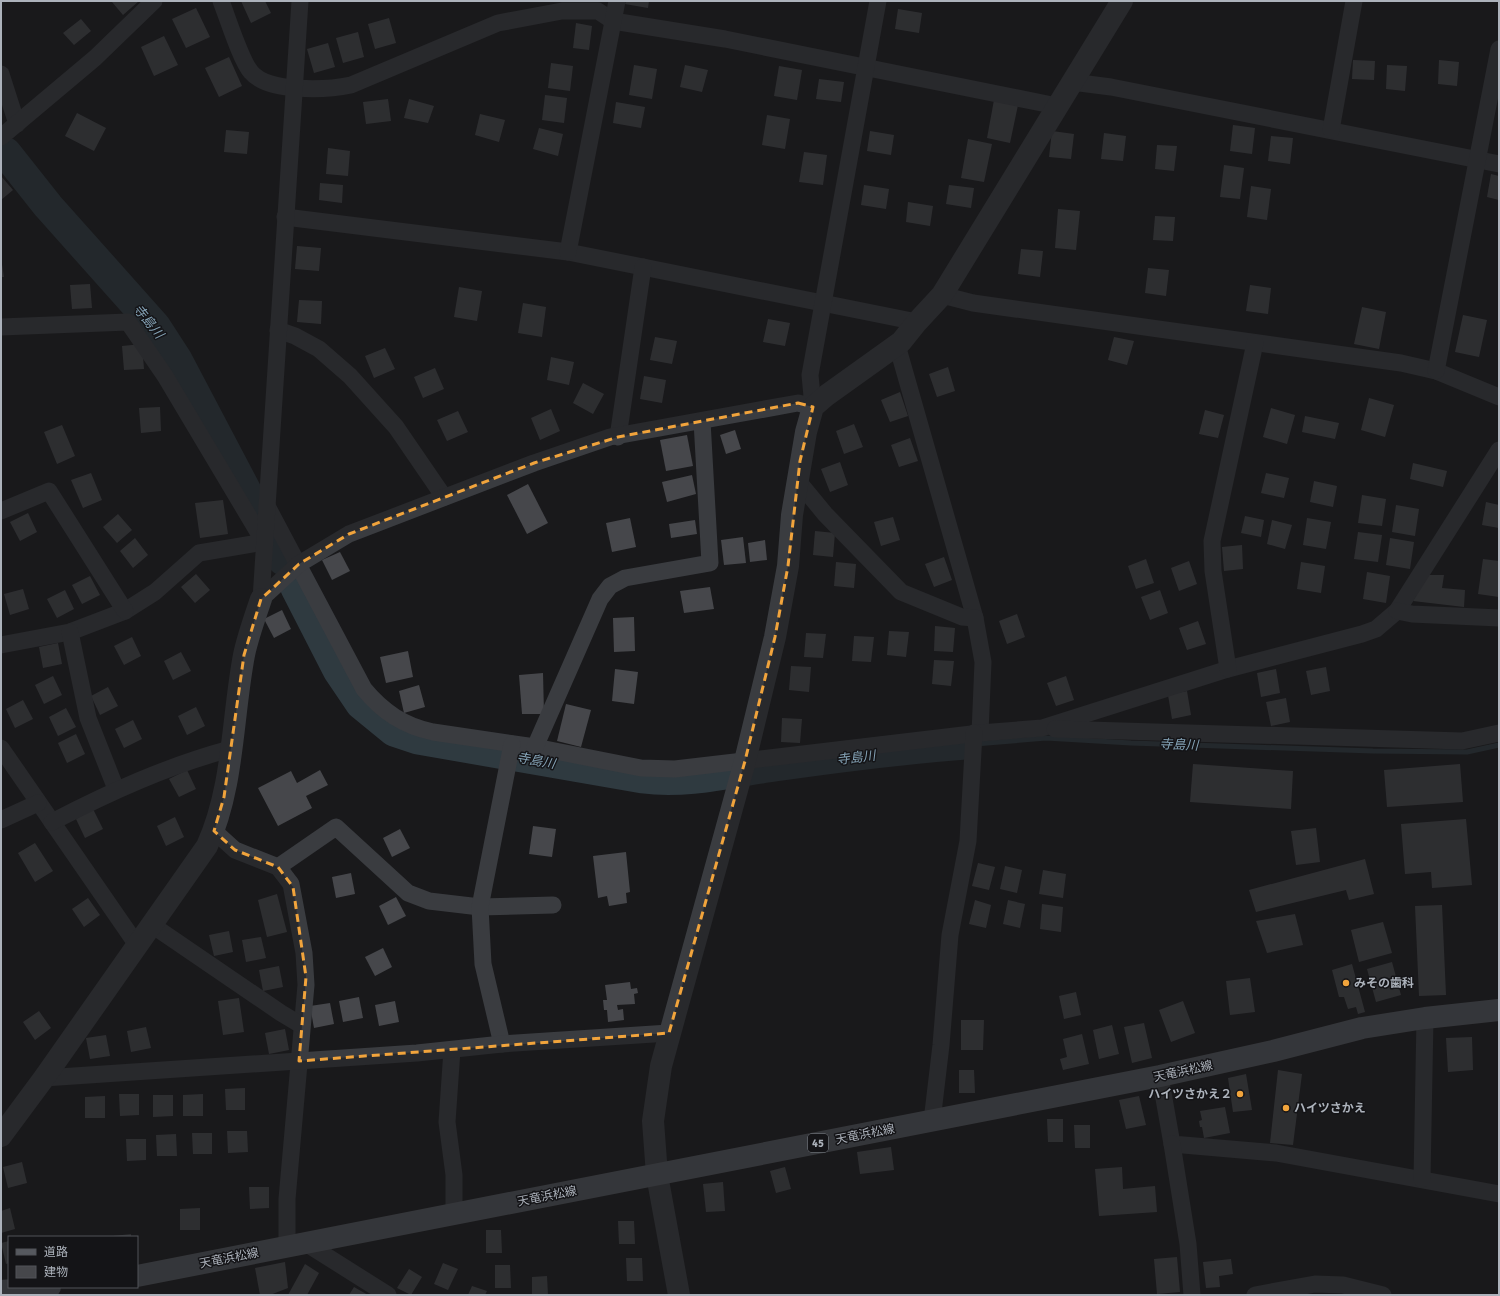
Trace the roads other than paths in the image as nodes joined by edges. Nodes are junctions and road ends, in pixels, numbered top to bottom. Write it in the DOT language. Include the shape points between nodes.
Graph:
graph roads {
  1 [pos="154,1"];
  2 [pos="221,1"];
  3 [pos="300,1"];
  4 [pos="617,1"];
  5 [pos="878,1"];
  6 [pos="1122,1"];
  7 [pos="1354,1"];
  8 [pos="613,21"];
  9 [pos="1499,49"];
  10 [pos="865,66"];
  11 [pos="1,74"];
  12 [pos="1072,82"];
  13 [pos="294,88"];
  14 [pos="1057,106"];
  15 [pos="18,124"];
  16 [pos="1331,130"];
  17 [pos="1,137"];
  18 [pos="1476,159"];
  19 [pos="1499,164"];
  20 [pos="285,217"];
  21 [pos="568,252"];
  22 [pos="643,267"];
  23 [pos="942,295"];
  24 [pos="822,303"];
  25 [pos="917,322"];
  26 [pos="1,327"];
  27 [pos="278,330"];
  28 [pos="1255,343"];
  29 [pos="897,345"];
  30 [pos="1436,371"];
  31 [pos="1499,397"];
  32 [pos="813,407"];
  33 [pos="702,421"];
  34 [pos="618,436"];
  35 [pos="1499,450"];
  36 [pos="797,480"];
  37 [pos="444,497"];
  38 [pos="267,506"];
  39 [pos="1,511"];
  40 [pos="264,542"];
  41 [pos="299,564"];
  42 [pos="261,599"];
  43 [pos="125,611"];
  44 [pos="1397,611"];
  45 [pos="975,618"];
  46 [pos="1499,618"];
  47 [pos="70,632"];
  48 [pos="1,645"];
  49 [pos="1228,669"];
  50 [pos="1042,728"];
  51 [pos="1499,733"];
  52 [pos="975,738"];
  53 [pos="535,747"];
  54 [pos="1,748"];
  55 [pos="230,749"];
  56 [pos="511,751"];
  57 [pos="743,767"];
  58 [pos="116,789"];
  59 [pos="38,803"];
  60 [pos="1,820"];
  61 [pos="52,822"];
  62 [pos="214,831"];
  63 [pos="278,867"];
  64 [pos="553,905"];
  65 [pos="480,907"];
  66 [pos="152,925"];
  67 [pos="137,945"];
  68 [pos="1499,1010"];
  69 [pos="1425,1018"];
  70 [pos="301,1025"];
  71 [pos="669,1033"];
  72 [pos="502,1044"];
  73 [pos="452,1050"];
  74 [pos="299,1061"];
  75 [pos="1160,1076"];
  76 [pos="44,1078"];
  77 [pos="932,1121"];
  78 [pos="1,1136"];
  79 [pos="1172,1144"];
  80 [pos="657,1175"];
  81 [pos="1422,1179"];
  82 [pos="1499,1194"];
  83 [pos="454,1214"];
  84 [pos="296,1244"];
  85 [pos="138,1276"];
  86 [pos="38,1288"];
  87 [pos="1,1291"];
  88 [pos="388,1295"];
  89 [pos="679,1295"];
  90 [pos="1192,1295"];
  91 [pos="1255,1295"];
  92 [pos="1383,1295"];
  1 -- 15 [label="street" via="96,58"];
  2 -- 13 [label="street" via="251,72 266,82"];
  3 -- 13 [label="street"];
  4 -- 8 [label="street"];
  5 -- 10 [label="street"];
  6 -- 12 [label="street"];
  7 -- 16 [label="street"];
  8 -- 10 [label="street"];
  8 -- 13 [label="street" via="598,11 562,10 498,23 351,85 330,89"];
  8 -- 21 [label="street"];
  9 -- 18 [label="street"];
  10 -- 14 [label="street"];
  10 -- 24 [label="street"];
  11 -- 15 [label="street"];
  12 -- 14 [label="street"];
  12 -- 16 [label="street" via="1111,87"];
  13 -- 20 [label="street"];
  14 -- 23 [label="street"];
  15 -- 17 [label="street"];
  16 -- 18 [label="street"];
  18 -- 19 [label="street"];
  18 -- 30 [label="street"];
  20 -- 21 [label="street"];
  20 -- 27 [label="street"];
  21 -- 22 [label="street"];
  22 -- 24 [label="street"];
  22 -- 34 [label="street"];
  23 -- 25 [label="street"];
  23 -- 28 [label="street" via="973,303"];
  24 -- 25 [label="street"];
  24 -- 32 [label="street" via="810,375"];
  25 -- 29 [label="street"];
  26 -- 40 [label="street" via="128,322 165,376"];
  27 -- 37 [label="street" via="319,349 350,376 396,428"];
  27 -- 38 [label="street"];
  28 -- 30 [label="street" via="1401,363"];
  28 -- 49 [label="street" via="1212,541 1213,571"];
  29 -- 32 [label="street"];
  29 -- 45 [label="street"];
  30 -- 31 [label="street"];
  32 -- 33 [label="street" via="798,403"];
  32 -- 36 [label="street"];
  33 -- 34 [label="street"];
  33 -- 53 [label="street" via="710,563 625,578 610,586 600,599"];
  34 -- 37 [label="street" via="534,463"];
  35 -- 44 [label="street"];
  36 -- 45 [label="street" via="825,514 901,592 962,617"];
  36 -- 57 [label="street" via="788,566 780,611"];
  37 -- 41 [label="street" via="349,534"];
  38 -- 40 [label="street"];
  38 -- 41 [label="street"];
  39 -- 43 [label="street" via="49,492"];
  40 -- 42 [label="street"];
  40 -- 43 [label="street" via="199,553 156,592"];
  41 -- 42 [label="street"];
  41 -- 56 [label="street" via="364,689 386,712 419,729"];
  42 -- 55 [label="street" via="244,655"];
  43 -- 47 [label="street"];
  44 -- 46 [label="street"];
  44 -- 49 [label="street" via="1376,628 1362,634"];
  45 -- 52 [label="street" via="984,662"];
  47 -- 48 [label="street"];
  47 -- 58 [label="street" via="88,718"];
  49 -- 50 [label="street"];
  50 -- 51 [label="street" via="1462,741"];
  50 -- 52 [label="street"];
  52 -- 57 [label="street"];
  52 -- 77 [label="street" via="968,841 950,935"];
  53 -- 56 [label="street"];
  53 -- 57 [label="street" via="648,768"];
  54 -- 59 [label="street"];
  55 -- 58 [label="street"];
  55 -- 62 [label="street" via="224,797"];
  56 -- 65 [label="street"];
  57 -- 71 [label="street"];
  58 -- 61 [label="street"];
  59 -- 60 [label="street"];
  59 -- 61 [label="street"];
  61 -- 67 [label="street"];
  62 -- 63 [label="street" via="236,850"];
  62 -- 66 [label="street" via="200,858"];
  63 -- 65 [label="street" via="336,827 408,893 429,901"];
  63 -- 70 [label="street" via="293,887 304,953 306,985"];
  64 -- 65 [label="street"];
  65 -- 72 [label="street" via="483,964"];
  66 -- 67 [label="street"];
  66 -- 70 [label="street"];
  67 -- 76 [label="street"];
  68 -- 69 [label="main road, 天竜浜松線 / 45"];
  69 -- 75 [label="main road, 天竜浜松線 / 45" via="1362,1028"];
  69 -- 81 [label="street"];
  70 -- 74 [label="street"];
  71 -- 72 [label="street"];
  71 -- 80 [label="street" via="661,1066 654,1121"];
  72 -- 73 [label="street"];
  73 -- 74 [label="street"];
  73 -- 83 [label="street" via="447,1122 454,1175"];
  74 -- 76 [label="street"];
  74 -- 84 [label="street" via="287,1199"];
  75 -- 77 [label="main road, 天竜浜松線 / 45"];
  75 -- 79 [label="street"];
  76 -- 78 [label="street"];
  77 -- 80 [label="main road, 天竜浜松線 / 45"];
  79 -- 81 [label="street" via="1276,1154"];
  79 -- 90 [label="street" via="1188,1244"];
  80 -- 83 [label="main road, 天竜浜松線 / 45"];
  80 -- 89 [label="street"];
  81 -- 82 [label="street"];
  83 -- 84 [label="main road, 天竜浜松線 / 45"];
  84 -- 85 [label="main road, 天竜浜松線 / 45"];
  84 -- 88 [label="street"];
  86 -- 87 [label="main road"];
  91 -- 92 [label="street" via="1315,1284 1343,1285"];
}
